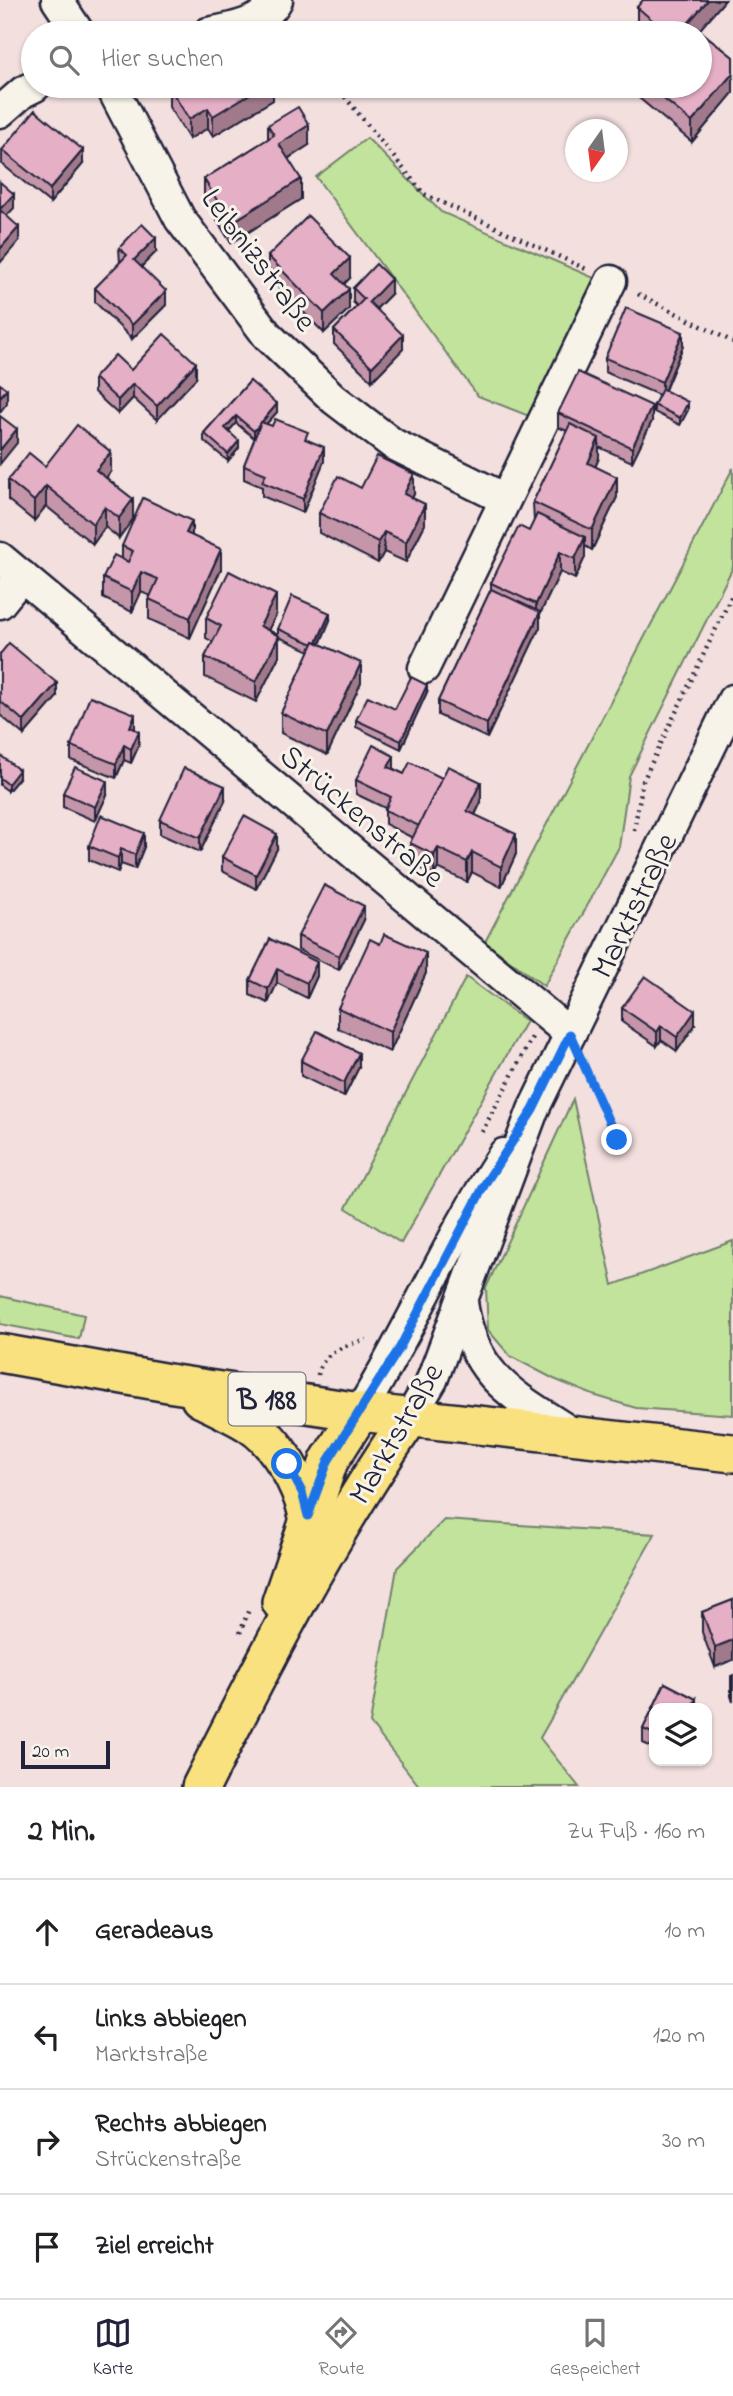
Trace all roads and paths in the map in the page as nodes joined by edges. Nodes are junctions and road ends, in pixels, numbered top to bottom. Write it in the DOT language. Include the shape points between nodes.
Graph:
graph roads {
  1 [pos="57,0"];
  2 [pos="277,0"];
  3 [pos="71,21"];
  4 [pos="250,21"];
  5 [pos="21,97"];
  6 [pos="117,98"];
  7 [pos="346,98"];
  8 [pos="0,112"];
  9 [pos="611,281"];
  10 [pos="733,342"];
  11 [pos="505,499"];
  12 [pos="11,567"];
  13 [pos="733,593"];
  14 [pos="0,603"];
  15 [pos="424,668"];
  16 [pos="733,700"];
  17 [pos="634,832"];
  18 [pos="570,1034"];
  19 [pos="533,1110"];
  20 [pos="617,1140"];
  21 [pos="463,1303"];
  22 [pos="0,1353"];
  23 [pos="174,1384"];
  24 [pos="360,1412"];
  25 [pos="409,1419"];
  26 [pos="579,1438"];
  27 [pos="733,1453"];
  28 [pos="308,1516"];
  29 [pos="262,1667"];
  30 [pos="201,1787"];
  1 -- 3 [label="street"];
  2 -- 4 [label="street"];
  5 -- 8 [label="street"];
  6 -- 11 [label="street, Leibnizstraße" via="180,219 267,335 334,399 393,444"];
  7 -- 9 [label="path" via="424,194"];
  9 -- 10 [label="path"];
  9 -- 11 [label="street"];
  11 -- 15 [label="street"];
  12 -- 14 [label="street, Strückenstraße"];
  12 -- 18 [label="street, Strückenstraße"];
  13 -- 17 [label="path" via="643,781"];
  16 -- 18 [label="street, Marktstraße"];
  18 -- 19 [label="street, Marktstraße"];
  18 -- 20 [label="path"];
  19 -- 21 [label="street, Marktstraße"];
  19 -- 24 [label="street, Marktstraße" via="486,1182 399,1349"];
  21 -- 25 [label="street, Marktstraße" via="432,1380"];
  21 -- 26 [label="street" via="467,1332 478,1357 495,1378"];
  22 -- 23 [label="main road, B 188"];
  23 -- 24 [label="main road, B 188"];
  23 -- 28 [label="main road" via="252,1425 287,1464"];
  24 -- 25 [label="main road, B 188"];
  24 -- 28 [label="main road, Marktstraße" via="328,1461"];
  25 -- 26 [label="main road, B 188"];
  25 -- 29 [label="main road, Marktstraße" via="368,1478"];
  26 -- 27 [label="main road, B 188"];
  28 -- 29 [label="main road, Marktstraße"];
  29 -- 30 [label="main road, Marktstraße"];
}
